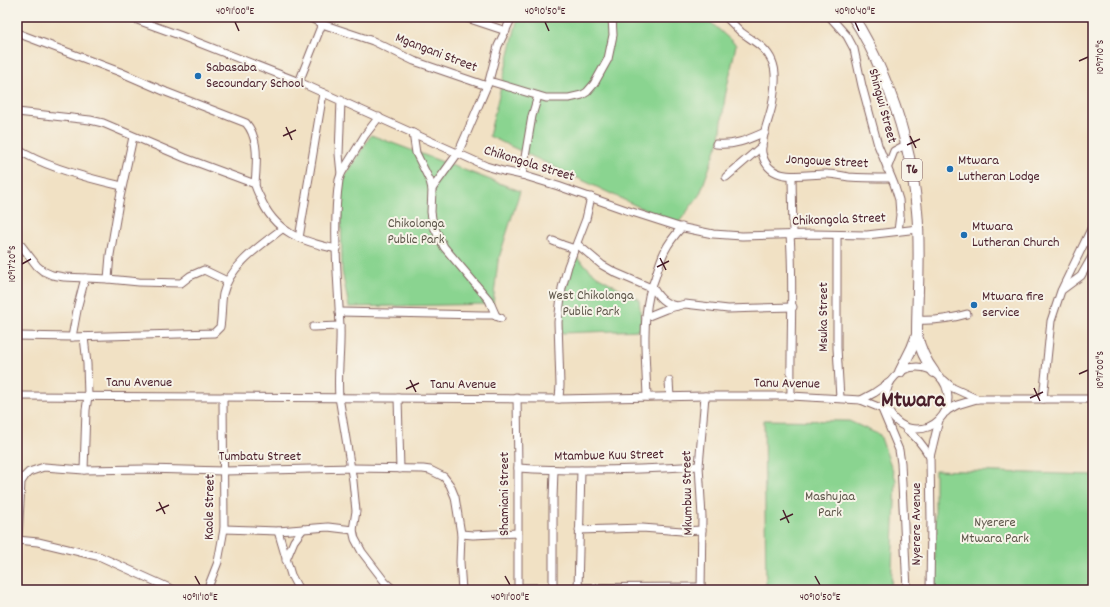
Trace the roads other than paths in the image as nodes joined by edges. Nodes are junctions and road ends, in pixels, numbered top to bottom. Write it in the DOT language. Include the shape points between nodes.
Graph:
graph roads {
  1 [pos="131,17"];
  2 [pos="309,17"];
  3 [pos="464,17"];
  4 [pos="512,17"];
  5 [pos="612,17"];
  6 [pos="726,17"];
  7 [pos="830,17"];
  8 [pos="853,17"];
  9 [pos="322,24"];
  10 [pos="506,31"];
  11 [pos="17,33"];
  12 [pos="299,82"];
  13 [pos="488,83"];
  14 [pos="323,93"];
  15 [pos="538,96"];
  16 [pos="341,100"];
  17 [pos="17,112"];
  18 [pos="379,117"];
  19 [pos="765,132"];
  20 [pos="413,133"];
  21 [pos="134,137"];
  22 [pos="716,144"];
  23 [pos="907,144"];
  24 [pos="762,146"];
  25 [pos="17,149"];
  26 [pos="458,152"];
  27 [pos="887,169"];
  28 [pos="341,174"];
  29 [pos="522,175"];
  30 [pos="792,176"];
  31 [pos="726,177"];
  32 [pos="892,178"];
  33 [pos="255,184"];
  34 [pos="122,186"];
  35 [pos="432,189"];
  36 [pos="591,197"];
  37 [pos="1093,225"];
  38 [pos="682,228"];
  39 [pos="282,229"];
  40 [pos="918,229"];
  41 [pos="898,231"];
  42 [pos="792,235"];
  43 [pos="837,235"];
  44 [pos="299,238"];
  45 [pos="17,240"];
  46 [pos="553,241"];
  47 [pos="576,246"];
  48 [pos="337,249"];
  49 [pos="1093,255"];
  50 [pos="85,278"];
  51 [pos="108,279"];
  52 [pos="227,281"];
  53 [pos="652,287"];
  54 [pos="1061,290"];
  55 [pos="679,306"];
  56 [pos="793,307"];
  57 [pos="339,312"];
  58 [pos="967,314"];
  59 [pos="646,317"];
  60 [pos="917,320"];
  61 [pos="313,326"];
  62 [pos="340,326"];
  63 [pos="917,335"];
  64 [pos="17,336"];
  65 [pos="72,337"];
  66 [pos="84,337"];
  67 [pos="900,372"];
  68 [pos="938,374"];
  69 [pos="669,381"];
  70 [pos="890,382"];
  71 [pos="17,396"];
  72 [pos="88,396"];
  73 [pos="705,396"];
  74 [pos="791,396"];
  75 [pos="223,397"];
  76 [pos="339,397"];
  77 [pos="647,397"];
  78 [pos="670,397"];
  79 [pos="398,398"];
  80 [pos="517,398"];
  81 [pos="840,398"];
  82 [pos="976,398"];
  83 [pos="559,399"];
  84 [pos="1043,399"];
  85 [pos="1093,399"];
  86 [pos="861,400"];
  87 [pos="881,407"];
  88 [pos="888,411"];
  89 [pos="942,417"];
  90 [pos="901,425"];
  91 [pos="930,457"];
  92 [pos="700,466"];
  93 [pos="352,468"];
  94 [pos="518,468"];
  95 [pos="400,469"];
  96 [pos="84,470"];
  97 [pos="554,470"];
  98 [pos="582,470"];
  99 [pos="224,471"];
  100 [pos="224,529"];
  101 [pos="304,529"];
  102 [pos="353,530"];
  103 [pos="579,530"];
  104 [pos="702,530"];
  105 [pos="278,531"];
  106 [pos="517,533"];
  107 [pos="461,534"];
  108 [pos="18,540"];
  109 [pos="286,560"];
  110 [pos="553,588"];
  111 [pos="701,588"];
  112 [pos="390,589"];
  113 [pos="518,589"];
  114 [pos="579,589"];
  115 [pos="174,590"];
  116 [pos="207,590"];
  117 [pos="299,590"];
  118 [pos="462,590"];
  119 [pos="907,590"];
  120 [pos="930,590"];
  1 -- 12 [label="street, Chikongola Street"];
  2 -- 9 [label="street, Mgangani Street"];
  3 -- 10 [label="street"];
  4 -- 10 [label="street"];
  5 -- 15 [label="street, Mgangani Street" via="613,35 608,59 590,89 577,97 553,99"];
  6 -- 19 [label="street, Jongowe Street" via="761,46 772,61 775,86"];
  7 -- 27 [label="street, Shingwi Street" via="847,36 854,49 878,145"];
  8 -- 23 [label="highway, T6" via="866,38 890,91"];
  9 -- 12 [label="street"];
  9 -- 13 [label="street, Mgangani Street" via="373,41 425,65"];
  10 -- 13 [label="street" via="498,46"];
  11 -- 33 [label="street" via="246,123 255,141"];
  12 -- 14 [label="street, Chikongola Street"];
  13 -- 15 [label="street, Mgangani Street"];
  13 -- 26 [label="street"];
  14 -- 16 [label="street, Chikongola Street"];
  14 -- 44 [label="street"];
  15 -- 29 [label="street"];
  16 -- 18 [label="street, Chikongola Street"];
  16 -- 28 [label="street"];
  17 -- 21 [label="street" via="90,120"];
  18 -- 20 [label="street, Chikongola Street"];
  18 -- 28 [label="street"];
  19 -- 22 [label="street" via="736,144"];
  19 -- 24 [label="street, Jongowe Street"];
  20 -- 26 [label="street, Chikongola Street"];
  20 -- 35 [label="street" via="416,153"];
  21 -- 33 [label="street"];
  21 -- 34 [label="street"];
  23 -- 27 [label="street" via="894,151"];
  23 -- 40 [label="highway, T6" via="914,181"];
  24 -- 30 [label="street, Jongowe Street" via="762,154 769,167 776,172"];
  24 -- 31 [label="street"];
  25 -- 34 [label="street" via="57,168"];
  26 -- 29 [label="street, Chikongola Street" via="486,166"];
  26 -- 35 [label="street"];
  27 -- 32 [label="street, Shingwi Street"];
  28 -- 48 [label="street" via="338,189"];
  29 -- 36 [label="street, Chikongola Street"];
  30 -- 32 [label="street, Jongowe Street" via="828,174"];
  30 -- 42 [label="street"];
  32 -- 41 [label="street, Shingwi Street" via="899,200"];
  33 -- 39 [label="street" via="262,203"];
  34 -- 51 [label="street"];
  35 -- 57 [label="street" via="430,212 433,225 444,247 489,300 498,317 483,314"];
  36 -- 38 [label="street, Chikongola Street"];
  36 -- 47 [label="street"];
  37 -- 54 [label="street"];
  38 -- 42 [label="street, Chikongola Street" via="728,236"];
  38 -- 53 [label="street" via="661,257"];
  39 -- 44 [label="street"];
  39 -- 52 [label="street" via="258,247 233,271"];
  40 -- 41 [label="street, Chikongola Street"];
  40 -- 60 [label="highway, T6"];
  41 -- 43 [label="street, Chikongola Street"];
  42 -- 43 [label="street, Chikongola Street"];
  42 -- 56 [label="street"];
  43 -- 81 [label="street, Msuka Street" via="836,348"];
  44 -- 48 [label="street"];
  45 -- 50 [label="street" via="43,271 52,275"];
  46 -- 47 [label="street" via="563,246"];
  47 -- 53 [label="street" via="616,273"];
  47 -- 83 [label="street" via="568,266 558,309"];
  48 -- 57 [label="street"];
  49 -- 54 [label="street" via="1080,276"];
  50 -- 51 [label="street"];
  50 -- 65 [label="street"];
  51 -- 52 [label="street" via="181,283 204,270"];
  52 -- 66 [label="street" via="223,293 219,330 214,333"];
  53 -- 55 [label="street" via="665,302"];
  53 -- 59 [label="street"];
  54 -- 84 [label="street" via="1051,321"];
  55 -- 56 [label="street" via="693,304 728,309"];
  55 -- 59 [label="street"];
  56 -- 74 [label="street"];
  57 -- 62 [label="street"];
  58 -- 60 [label="street" via="945,320"];
  59 -- 77 [label="street"];
  60 -- 63 [label="highway, T6"];
  61 -- 62 [label="street"];
  62 -- 76 [label="street"];
  63 -- 67 [label="highway, T6"];
  63 -- 68 [label="highway, T6" via="926,362"];
  64 -- 65 [label="street"];
  65 -- 66 [label="street"];
  66 -- 72 [label="street"];
  67 -- 68 [label="street" via="911,367 923,367"];
  67 -- 70 [label="street, T6"];
  68 -- 82 [label="street" via="954,388"];
  68 -- 89 [label="street, T6" via="946,385 948,395 948,405"];
  69 -- 78 [label="street"];
  70 -- 86 [label="street"];
  70 -- 88 [label="street" via="886,392"];
  71 -- 72 [label="street, Tanu Avenue"];
  72 -- 75 [label="street, Tanu Avenue"];
  72 -- 96 [label="street"];
  73 -- 74 [label="street, Tanu Avenue"];
  73 -- 78 [label="street, Tanu Avenue"];
  73 -- 92 [label="street, Mkumbuu Street"];
  74 -- 81 [label="street, Tanu Avenue"];
  75 -- 76 [label="street, Tanu Avenue"];
  75 -- 99 [label="street, Kaole Street"];
  76 -- 79 [label="street, Tanu Avenue"];
  76 -- 93 [label="street"];
  77 -- 78 [label="street, Tanu Avenue"];
  77 -- 83 [label="street, Tanu Avenue"];
  79 -- 80 [label="street, Tanu Avenue"];
  79 -- 95 [label="street"];
  80 -- 83 [label="street, Tanu Avenue"];
  80 -- 94 [label="street, Shamiani Street"];
  81 -- 86 [label="street, Tanu Avenue"];
  82 -- 84 [label="street"];
  82 -- 89 [label="street" via="948,410"];
  84 -- 85 [label="street"];
  86 -- 87 [label="street, Tanu Avenue"];
  87 -- 88 [label="street, Tanu Avenue"];
  87 -- 119 [label="street" via="901,463"];
  88 -- 90 [label="street"];
  89 -- 90 [label="street" via="931,426 921,429 910,429"];
  89 -- 91 [label="street, T6"];
  90 -- 91 [label="street" via="916,436"];
  91 -- 120 [label="street, Nyerere Avenue / T6"];
  92 -- 98 [label="street, Mtambwe Kuu Street"];
  92 -- 104 [label="street, Mkumbuu Street"];
  93 -- 95 [label="street, Tumbatu Street"];
  93 -- 99 [label="street, Tumbatu Street"];
  93 -- 102 [label="street" via="356,511"];
  94 -- 97 [label="street, Mtambwe Kuu Street"];
  94 -- 106 [label="street, Shamiani Street"];
  95 -- 107 [label="street, Tumbatu Street" via="430,470 444,477 455,497"];
  96 -- 99 [label="street, Tumbatu Street"];
  96 -- 108 [label="street, Tumbatu Street" via="44,467 25,476 21,482"];
  97 -- 98 [label="street, Mtambwe Kuu Street"];
  97 -- 110 [label="street"];
  98 -- 103 [label="street"];
  99 -- 100 [label="street, Kaole Street"];
  100 -- 105 [label="street"];
  100 -- 116 [label="street, Kaole Street" via="218,562"];
  101 -- 102 [label="street"];
  101 -- 105 [label="street"];
  101 -- 109 [label="street" via="292,545"];
  102 -- 112 [label="street" via="358,545"];
  103 -- 104 [label="street"];
  103 -- 114 [label="street"];
  104 -- 111 [label="street, Mkumbuu Street"];
  105 -- 109 [label="street"];
  106 -- 107 [label="street"];
  106 -- 113 [label="street, Shamiani Street"];
  107 -- 118 [label="street, Tumbatu Street"];
  108 -- 115 [label="street" via="38,542 101,557"];
  109 -- 117 [label="street"];
  110 -- 113 [label="street"];
  110 -- 114 [label="street"];
  111 -- 114 [label="street"];
}
